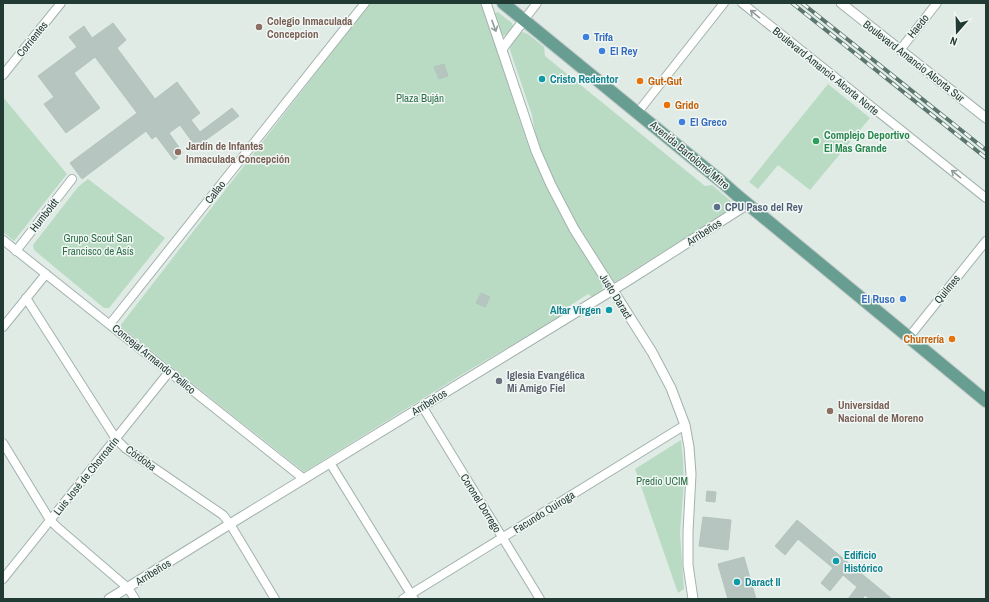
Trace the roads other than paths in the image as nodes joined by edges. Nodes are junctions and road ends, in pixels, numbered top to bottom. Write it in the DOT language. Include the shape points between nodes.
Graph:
graph roads {
  1 [pos="61,3"];
  2 [pos="365,3"];
  3 [pos="486,3"];
  4 [pos="503,3"];
  5 [pos="537,3"];
  6 [pos="724,3"];
  7 [pos="742,3"];
  8 [pos="841,3"];
  9 [pos="937,3"];
  10 [pos="524,20"];
  11 [pos="502,49"];
  12 [pos="900,50"];
  13 [pos="3,75"];
  14 [pos="638,112"];
  15 [pos="986,118"];
  16 [pos="72,179"];
  17 [pos="986,198"];
  18 [pos="748,204"];
  19 [pos="3,240"];
  20 [pos="986,241"];
  21 [pos="16,251"];
  22 [pos="46,274"];
  23 [pos="613,290"];
  24 [pos="26,298"];
  25 [pos="110,324"];
  26 [pos="3,327"];
  27 [pos="909,337"];
  28 [pos="169,372"];
  29 [pos="986,401"];
  30 [pos="422,406"];
  31 [pos="685,425"];
  32 [pos="116,438"];
  33 [pos="3,443"];
  34 [pos="330,463"];
  35 [pos="304,479"];
  36 [pos="50,520"];
  37 [pos="230,524"];
  38 [pos="503,538"];
  39 [pos="3,579"];
  40 [pos="128,588"];
  41 [pos="413,596"];
  42 [pos="109,599"];
  43 [pos="135,599"];
  44 [pos="275,599"];
  45 [pos="403,599"];
  46 [pos="540,599"];
  47 [pos="693,599"];
  1 -- 13 [label="street, Corrientes"];
  2 -- 25 [label="street, Callao"];
  3 -- 11 [label="street, Justo Daract, one-way"];
  4 -- 10 [label="main road, Avenida Bartolomé Mitre"];
  5 -- 10 [label="street"];
  6 -- 14 [label="street"];
  17 -- 7 [label="street, Boulevard Amancio Alcorta Norte, one-way"];
  8 -- 12 [label="street, Boulevard Amancio Alcorta Sur"];
  9 -- 12 [label="street, Haedo"];
  10 -- 11 [label="street"];
  10 -- 14 [label="main road, Avenida Bartolomé Mitre"];
  11 -- 23 [label="street, Justo Daract" via="536,151 551,185 574,229"];
  12 -- 15 [label="street, Boulevard Amancio Alcorta Sur"];
  14 -- 18 [label="main road, Avenida Bartolomé Mitre"];
  16 -- 21 [label="street, Humboldt"];
  18 -- 23 [label="street, Arribeños"];
  18 -- 27 [label="main road, Avenida Bartolomé Mitre"];
  19 -- 21 [label="street, Concejal Armando Pellico"];
  20 -- 27 [label="street, Quilmes"];
  21 -- 22 [label="street, Concejal Armando Pellico"];
  22 -- 24 [label="street"];
  22 -- 25 [label="street, Concejal Armando Pellico"];
  23 -- 30 [label="street, Arribeños"];
  23 -- 31 [label="street, Justo Daract" via="652,352 671,388"];
  24 -- 26 [label="street"];
  24 -- 32 [label="street, Córdoba"];
  25 -- 28 [label="street, Concejal Armando Pellico"];
  27 -- 29 [label="main road, Avenida Bartolomé Mitre"];
  28 -- 32 [label="street, Luis José de Chorroarín"];
  28 -- 35 [label="street, Concejal Armando Pellico"];
  30 -- 34 [label="street, Arribeños"];
  30 -- 38 [label="street, Coronel Dorrego"];
  31 -- 38 [label="street, Facundo Quiroga"];
  31 -- 47 [label="street, Justo Daract" via="691,474 688,565"];
  32 -- 36 [label="street, Luis José de Chorroarín"];
  32 -- 37 [label="street, Córdoba" via="125,448 223,515"];
  33 -- 36 [label="street"];
  34 -- 35 [label="street, Arribeños"];
  34 -- 41 [label="street"];
  35 -- 37 [label="street, Arribeños"];
  36 -- 39 [label="street, Luis José de Chorroarín"];
  36 -- 40 [label="street"];
  37 -- 40 [label="street, Arribeños"];
  37 -- 44 [label="street, Córdoba"];
  38 -- 41 [label="street, Facundo Quiroga"];
  38 -- 46 [label="street, Coronel Dorrego"];
  40 -- 42 [label="street, Arribeños"];
  40 -- 43 [label="street"];
  41 -- 45 [label="street, Facundo Quiroga"];
}
